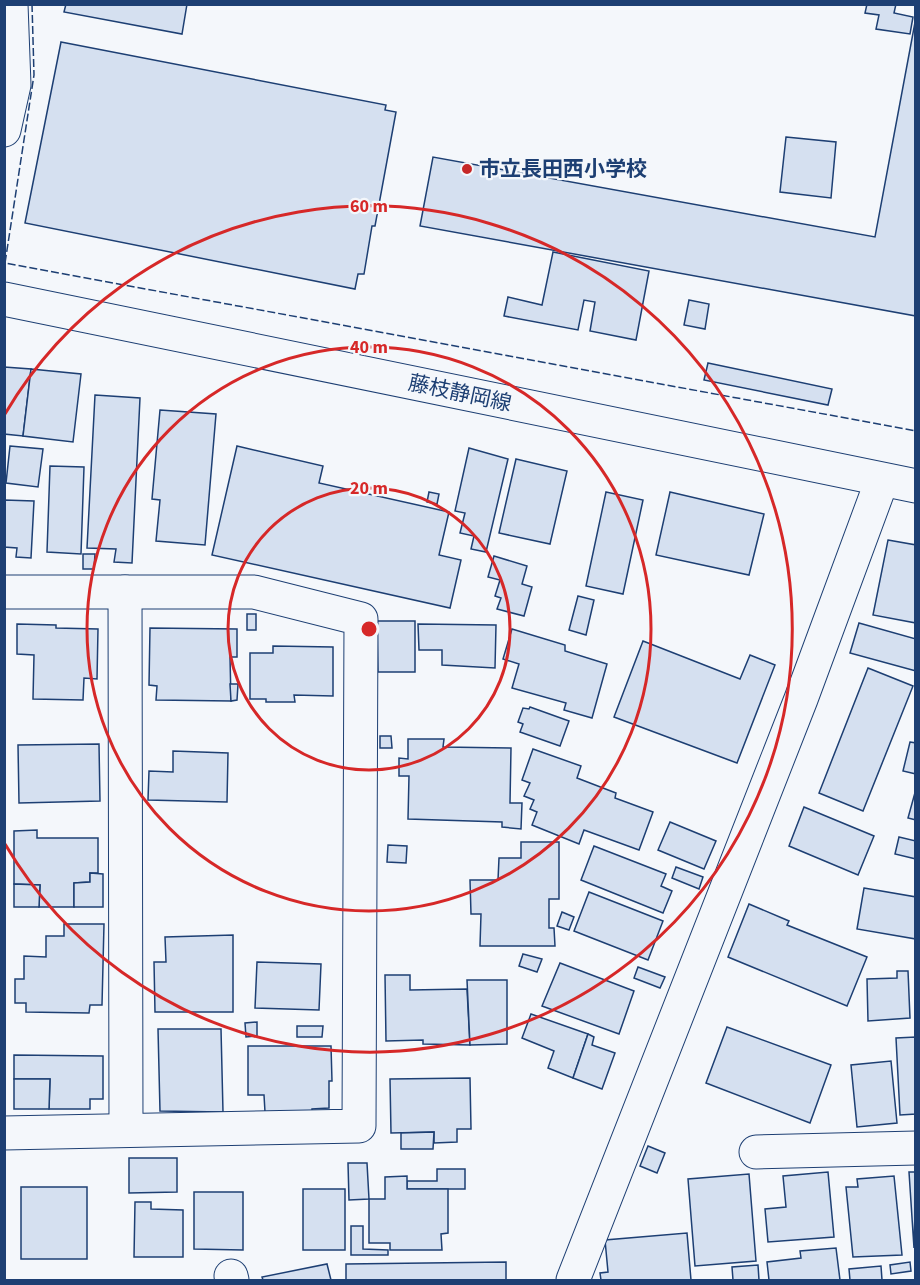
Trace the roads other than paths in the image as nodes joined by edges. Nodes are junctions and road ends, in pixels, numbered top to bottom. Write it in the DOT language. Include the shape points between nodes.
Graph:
graph roads {
  1 [pos="11,4"];
  2 [pos="4,130"];
  3 [pos="4,299"];
  4 [pos="882,480"];
  5 [pos="915,486"];
  6 [pos="4,592"];
  7 [pos="125,592"];
  8 [pos="126,1129"];
  9 [pos="4,1133"];
  10 [pos="915,1148"];
  11 [pos="756,1152"];
  12 [pos="573,1281"];
  1 -- 2 [label="street" via="14,85"];
  3 -- 4 [label="street, 藤枝静岡線"];
  4 -- 5 [label="street, 藤枝静岡線"];
  4 -- 12 [label="street" via="801,699"];
  6 -- 7 [label="street"];
  7 -- 8 [label="street"];
  7 -- 8 [label="street" via="254,592 361,619 358,1126"];
  8 -- 9 [label="street"];
  10 -- 11 [label="street"];
}
